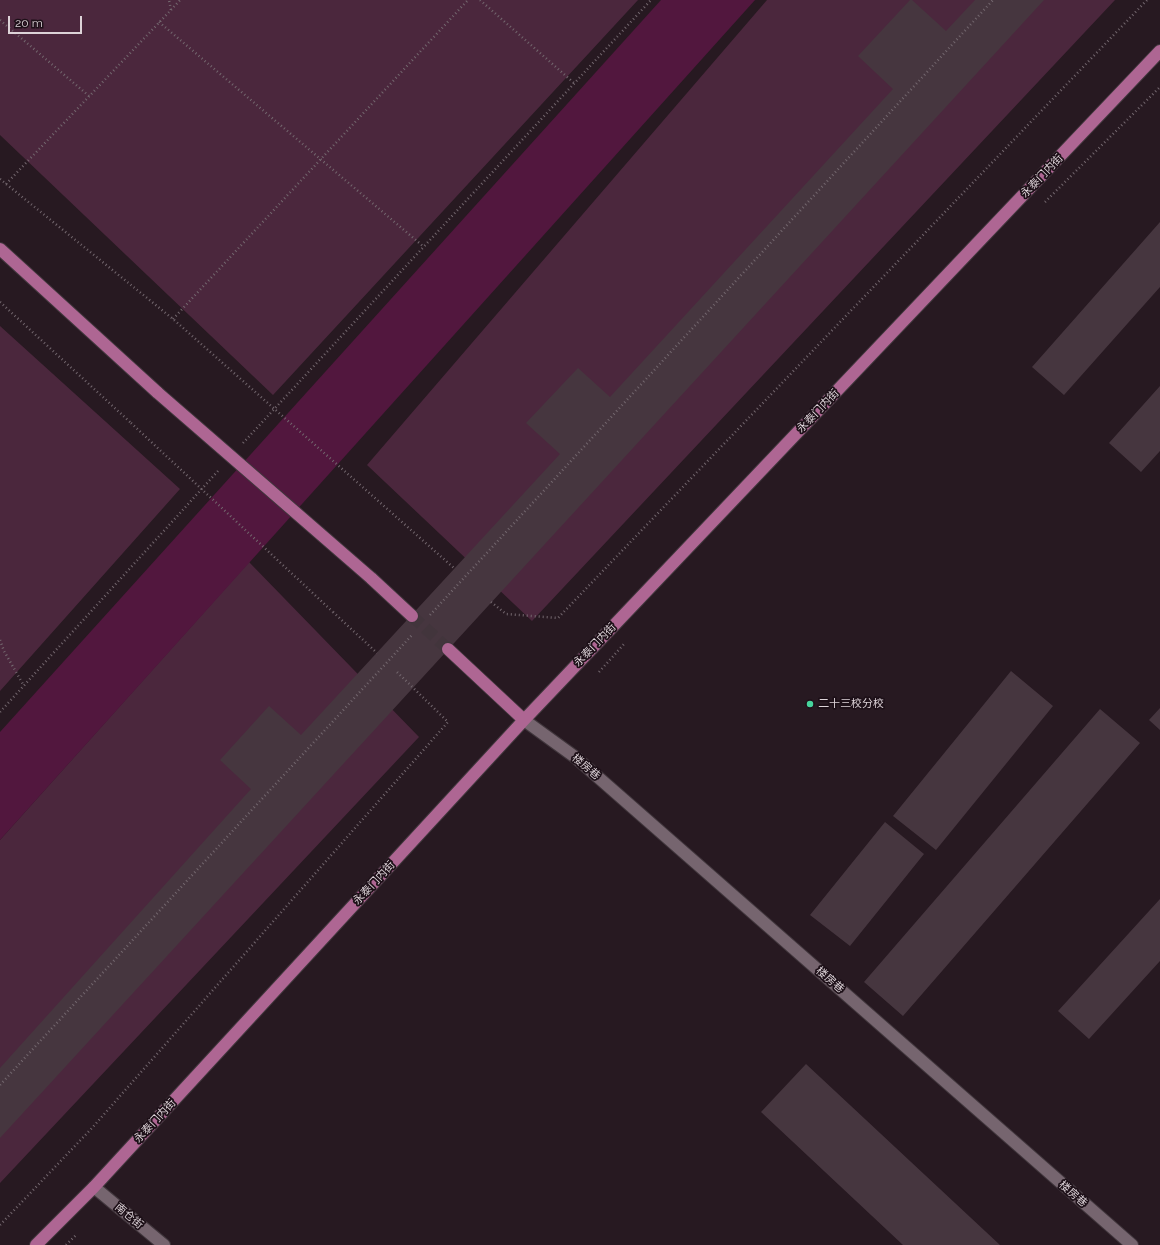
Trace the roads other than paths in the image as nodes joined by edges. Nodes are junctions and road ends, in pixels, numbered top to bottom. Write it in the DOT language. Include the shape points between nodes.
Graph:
graph roads {
  1 [pos="1160,51"];
  2 [pos="0,248"];
  3 [pos="412,616"];
  4 [pos="448,649"];
  5 [pos="524,720"];
  6 [pos="94,1187"];
  7 [pos="36,1245"];
  8 [pos="164,1245"];
  9 [pos="1132,1245"];
  1 -- 5 [label="main road, 永泰门内街"];
  2 -- 3 [label="main road, bridge" via="158,393"];
  4 -- 5 [label="main road"];
  5 -- 6 [label="main road, 永泰门内街"];
  5 -- 9 [label="street, 楼房巷" via="575,757"];
  6 -- 7 [label="main road, 永泰门内街"];
  6 -- 8 [label="street, 南仓街"];
}
